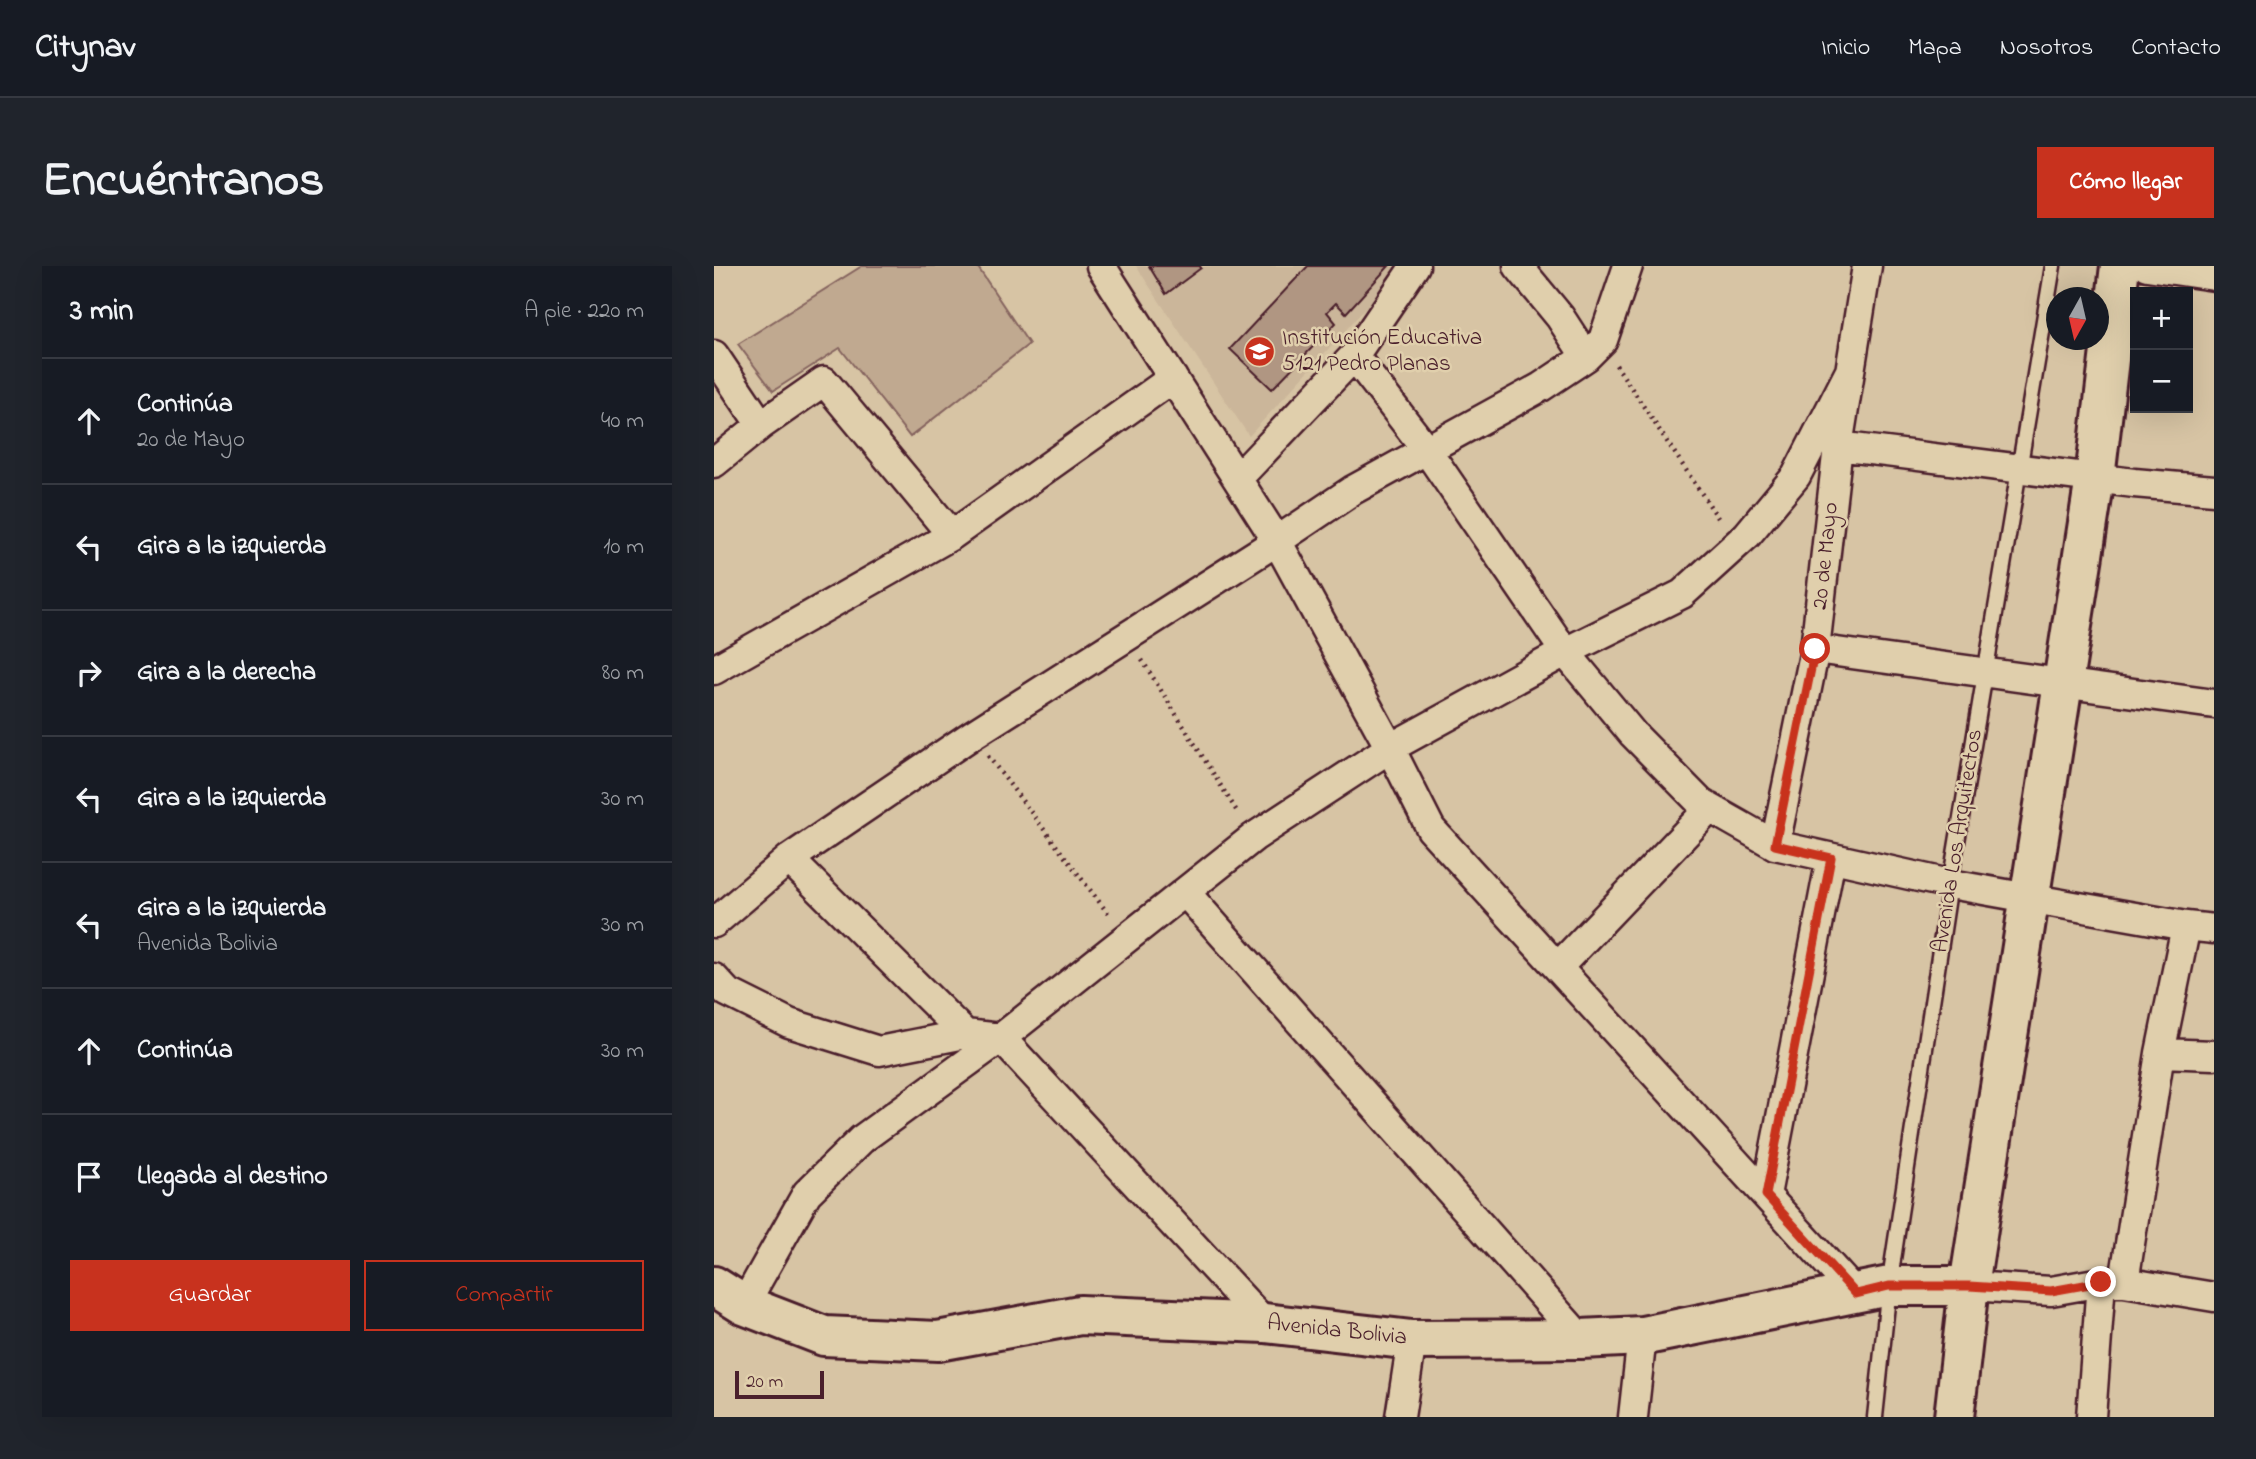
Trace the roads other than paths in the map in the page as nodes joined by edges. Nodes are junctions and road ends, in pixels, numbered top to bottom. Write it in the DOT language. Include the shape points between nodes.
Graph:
graph roads {
  1 [pos="1101,266"];
  2 [pos="1415,266"];
  3 [pos="1518,266"];
  4 [pos="1628,266"];
  5 [pos="1867,266"];
  6 [pos="2053,266"];
  7 [pos="2120,266"];
  8 [pos="2147,266"];
  9 [pos="2214,276"];
  10 [pos="1595,349"];
  11 [pos="714,355"];
  12 [pos="1354,356"];
  13 [pos="1850,371"];
  14 [pos="1174,378"];
  15 [pos="761,425"];
  16 [pos="1838,446"];
  17 [pos="1426,449"];
  18 [pos="714,463"];
  19 [pos="2020,468"];
  20 [pos="1238,478"];
  21 [pos="2095,478"];
  22 [pos="2214,490"];
  23 [pos="952,535"];
  24 [pos="1277,541"];
  25 [pos="1815,649"];
  26 [pos="1565,652"];
  27 [pos="714,670"];
  28 [pos="1985,673"];
  29 [pos="2064,683"];
  30 [pos="2214,704"];
  31 [pos="1390,748"];
  32 [pos="1710,808"];
  33 [pos="1775,845"];
  34 [pos="1831,858"];
  35 [pos="789,859"];
  36 [pos="1950,884"];
  37 [pos="1186,893"];
  38 [pos="2030,899"];
  39 [pos="714,923"];
  40 [pos="2207,928"];
  41 [pos="1558,967"];
  42 [pos="714,978"];
  43 [pos="965,1034"];
  44 [pos="1002,1038"];
  45 [pos="2160,1053"];
  46 [pos="2214,1055"];
  47 [pos="1766,1195"];
  48 [pos="2113,1282"];
  49 [pos="1969,1286"];
  50 [pos="1872,1290"];
  51 [pos="729,1296"];
  52 [pos="2214,1297"];
  53 [pos="1265,1324"];
  54 [pos="1642,1336"];
  55 [pos="1412,1339"];
  56 [pos="1581,1339"];
  57 [pos="1400,1417"];
  58 [pos="1633,1417"];
  59 [pos="1875,1417"];
  60 [pos="1954,1417"];
  61 [pos="2091,1417"];
  1 -- 14 [label="street"];
  2 -- 12 [label="street"];
  3 -- 10 [label="street" via="1560,317"];
  4 -- 10 [label="street"];
  5 -- 13 [label="street, 20 de Mayo"];
  6 -- 19 [label="lane, Avenida Los Arquitectos"];
  7 -- 21 [label="main road"];
  8 -- 9 [label="street"];
  10 -- 17 [label="street" via="1541,387"];
  11 -- 15 [label="street"];
  12 -- 17 [label="street"];
  12 -- 20 [label="street"];
  13 -- 16 [label="street, 20 de Mayo"];
  13 -- 26 [label="street" via="1796,476 1747,535 1682,594"];
  14 -- 20 [label="street"];
  14 -- 23 [label="street"];
  15 -- 18 [label="street"];
  15 -- 23 [label="street" via="824,381"];
  16 -- 19 [label="street"];
  16 -- 25 [label="street, 20 de Mayo"];
  17 -- 24 [label="street"];
  17 -- 26 [label="street"];
  19 -- 21 [label="street"];
  19 -- 28 [label="lane, Avenida Los Arquitectos"];
  20 -- 24 [label="street"];
  21 -- 22 [label="street"];
  21 -- 29 [label="main road"];
  23 -- 27 [label="street"];
  24 -- 31 [label="street"];
  24 -- 35 [label="street" via="972,735"];
  25 -- 28 [label="street"];
  25 -- 33 [label="street, 20 de Mayo"];
  26 -- 31 [label="street"];
  26 -- 32 [label="street" via="1633,734"];
  28 -- 29 [label="street"];
  28 -- 36 [label="lane, Avenida Los Arquitectos"];
  29 -- 30 [label="street"];
  29 -- 38 [label="main road"];
  31 -- 37 [label="street" via="1254,837"];
  31 -- 41 [label="street" via="1432,829"];
  32 -- 33 [label="street"];
  32 -- 41 [label="street"];
  33 -- 34 [label="street"];
  34 -- 36 [label="street"];
  34 -- 47 [label="street"];
  35 -- 39 [label="street"];
  35 -- 43 [label="street"];
  36 -- 38 [label="street"];
  36 -- 50 [label="lane, Avenida Los Arquitectos"];
  37 -- 44 [label="street"];
  37 -- 56 [label="street"];
  38 -- 40 [label="street"];
  38 -- 49 [label="main road"];
  40 -- 45 [label="street"];
  41 -- 47 [label="street"];
  42 -- 43 [label="street" via="727,992 789,1023 879,1051"];
  43 -- 44 [label="street"];
  44 -- 51 [label="street" via="862,1139 807,1193"];
  44 -- 53 [label="street"];
  45 -- 46 [label="street"];
  45 -- 48 [label="street"];
  47 -- 50 [label="street"];
  48 -- 49 [label="street" via="2051,1291"];
  48 -- 52 [label="street"];
  48 -- 61 [label="street"];
  49 -- 50 [label="main road, Avenida Bolivia"];
  49 -- 60 [label="main road"];
  50 -- 54 [label="main road, Avenida Bolivia"];
  50 -- 59 [label="lane, Avenida Los Arquitectos"];
  51 -- 53 [label="main road, Avenida Bolivia" via="824,1336 938,1341 1080,1315"];
  53 -- 55 [label="main road, Avenida Bolivia"];
  54 -- 56 [label="main road, Avenida Bolivia"];
  54 -- 58 [label="street"];
  55 -- 56 [label="main road, Avenida Bolivia"];
  55 -- 57 [label="street"];
}
